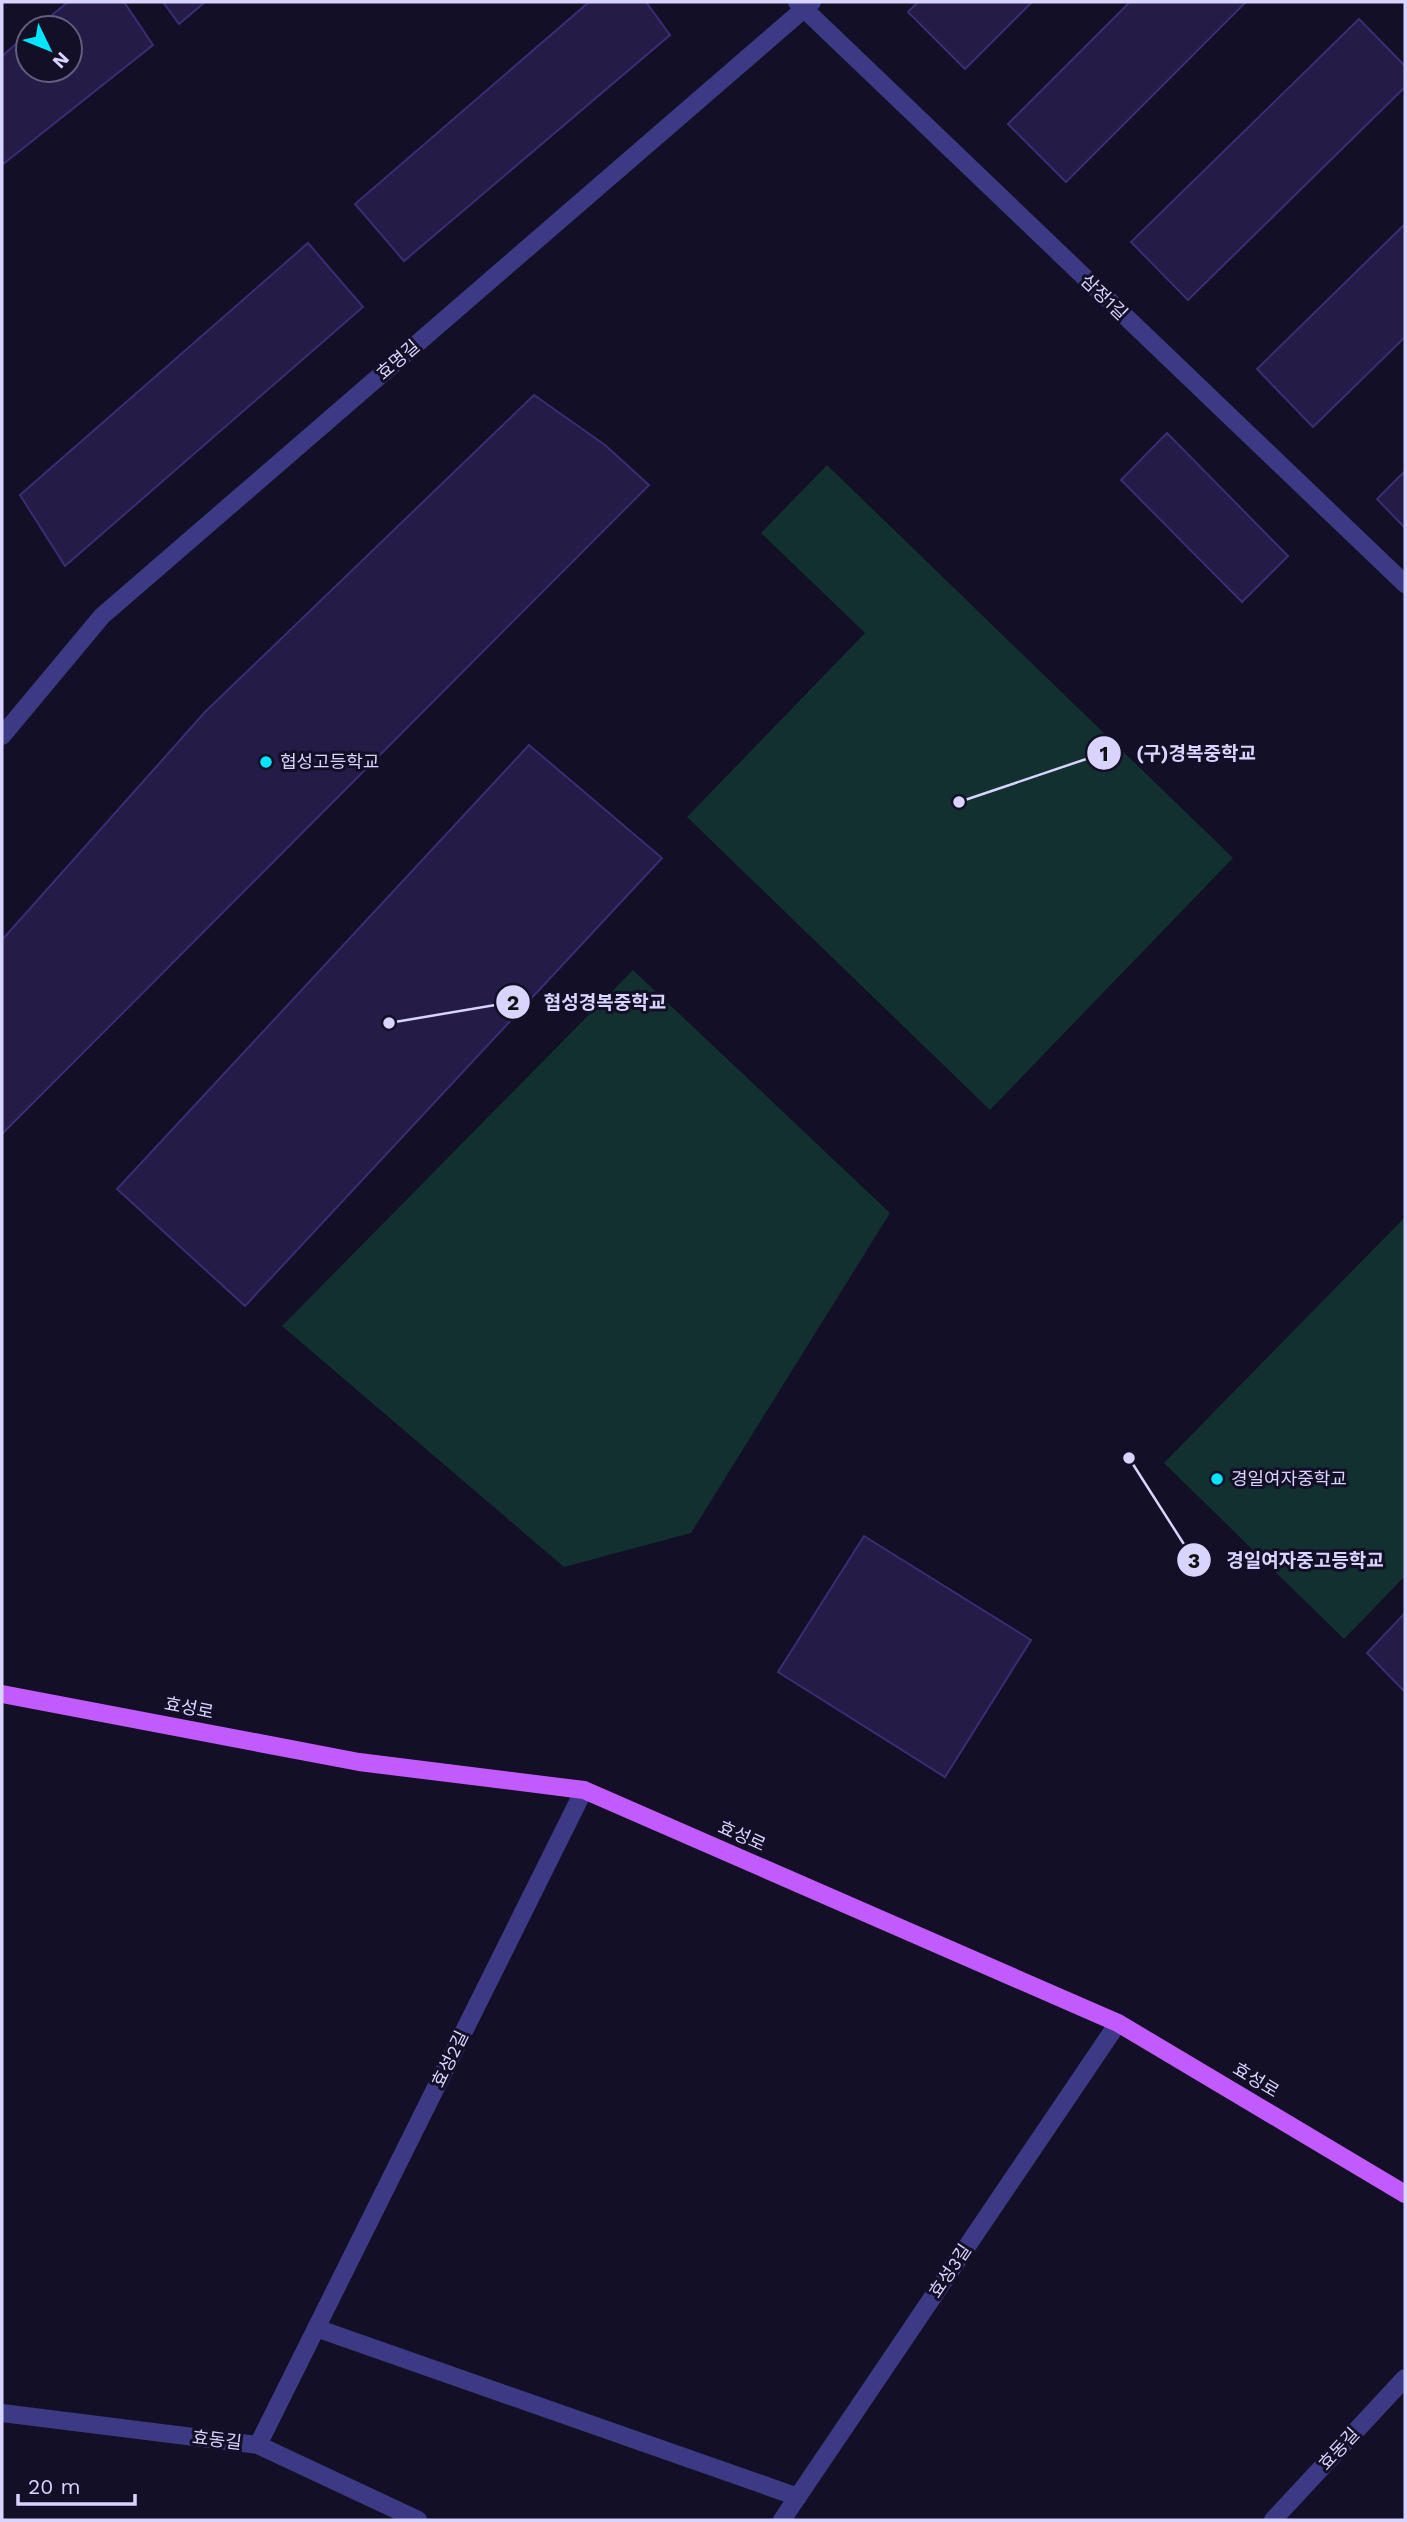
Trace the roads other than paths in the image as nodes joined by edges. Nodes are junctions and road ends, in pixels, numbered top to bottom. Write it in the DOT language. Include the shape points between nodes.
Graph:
graph roads {
  1 [pos="804,4"];
  2 [pos="1405,584"];
  3 [pos="2,736"];
  4 [pos="2,1694"];
  5 [pos="584,1790"];
  6 [pos="1118,2023"];
  7 [pos="1405,2194"];
  8 [pos="316,2328"];
  9 [pos="1405,2378"];
  10 [pos="2,2413"];
  11 [pos="258,2445"];
  12 [pos="798,2497"];
  13 [pos="418,2520"];
  14 [pos="782,2520"];
  15 [pos="1273,2520"];
  1 -- 2 [label="street, 삼정1길"];
  1 -- 3 [label="street, 효명길" via="102,616"];
  4 -- 5 [label="main road, 효성로" via="359,1762"];
  5 -- 6 [label="main road, 효성로"];
  5 -- 8 [label="street, 효성2길"];
  6 -- 7 [label="main road, 효성로"];
  6 -- 12 [label="street, 효성3길"];
  8 -- 11 [label="street, 효성2길"];
  8 -- 12 [label="street"];
  9 -- 15 [label="street, 효동길"];
  10 -- 11 [label="street, 효동길"];
  11 -- 13 [label="street, 효동길"];
  12 -- 14 [label="street, 효성3길"];
}
